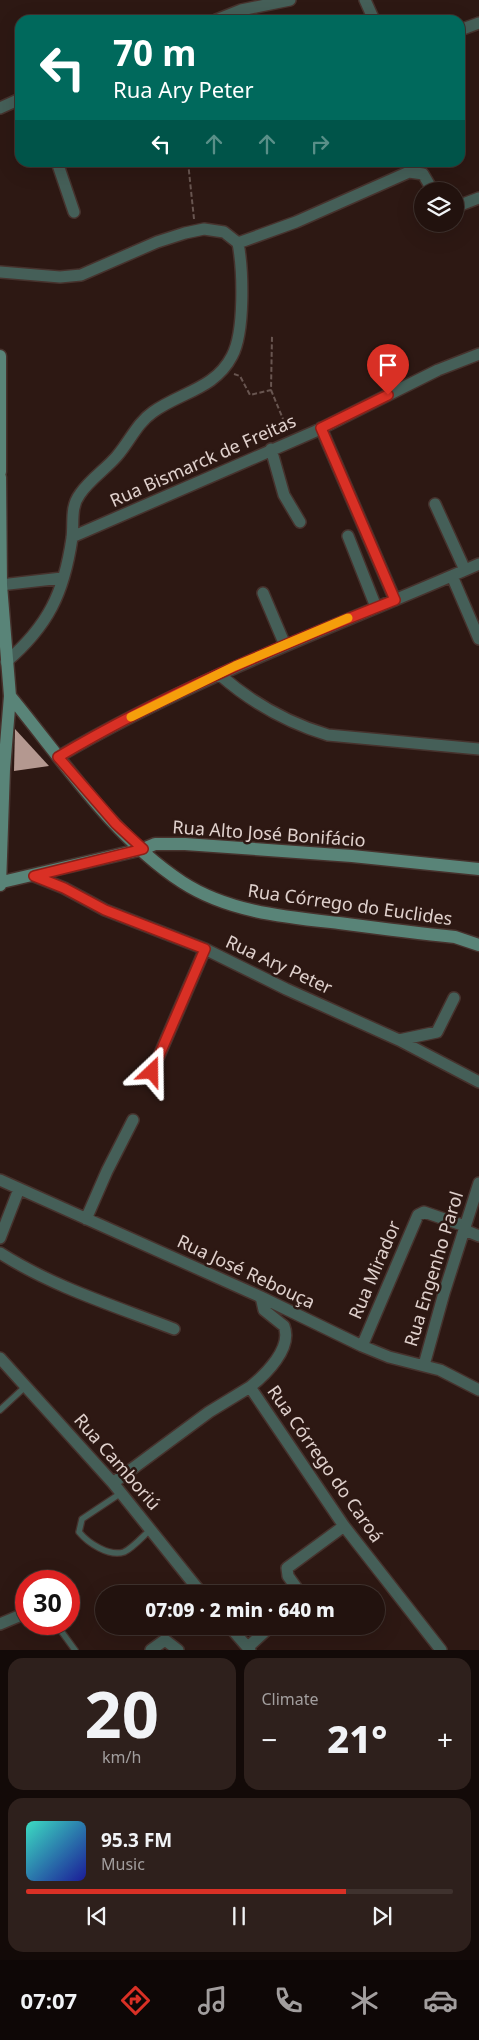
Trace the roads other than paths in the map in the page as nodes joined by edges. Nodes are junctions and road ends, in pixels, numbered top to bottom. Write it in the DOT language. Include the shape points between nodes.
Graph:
graph roads {
  1 [pos="290,0"];
  2 [pos="365,0"];
  3 [pos="228,15"];
  4 [pos="372,15"];
  5 [pos="479,23"];
  6 [pos="465,28"];
  7 [pos="15,101"];
  8 [pos="0,108"];
  9 [pos="59,167"];
  10 [pos="428,182"];
  11 [pos="479,198"];
  12 [pos="464,204"];
  13 [pos="74,212"];
  14 [pos="238,243"];
  15 [pos="0,272"];
  16 [pos="479,354"];
  17 [pos="0,356"];
  18 [pos="321,428"];
  19 [pos="272,449"];
  20 [pos="0,472"];
  21 [pos="0,477"];
  22 [pos="435,504"];
  23 [pos="300,522"];
  24 [pos="348,536"];
  25 [pos="72,537"];
  26 [pos="479,564"];
  27 [pos="464,570"];
  28 [pos="452,576"];
  29 [pos="62,578"];
  30 [pos="0,585"];
  31 [pos="263,594"];
  32 [pos="395,600"];
  33 [pos="376,607"];
  34 [pos="479,639"];
  35 [pos="285,645"];
  36 [pos="6,662"];
  37 [pos="220,674"];
  38 [pos="10,696"];
  39 [pos="479,749"];
  40 [pos="58,757"];
  41 [pos="143,849"];
  42 [pos="479,869"];
  43 [pos="34,876"];
  44 [pos="1,884"];
  45 [pos="479,944"];
  46 [pos="205,949"];
  47 [pos="454,998"];
  48 [pos="399,1040"];
  49 [pos="152,1072"];
  50 [pos="479,1082"];
  51 [pos="133,1120"];
  52 [pos="0,1180"];
  53 [pos="479,1183"];
  54 [pos="19,1189"];
  55 [pos="86,1219"];
  56 [pos="465,1226"];
  57 [pos="479,1236"];
  58 [pos="0,1238"];
  59 [pos="0,1253"];
  60 [pos="261,1297"];
  61 [pos="174,1329"];
  62 [pos="362,1346"];
  63 [pos="0,1358"];
  64 [pos="424,1365"];
  65 [pos="26,1386"];
  66 [pos="250,1387"];
  67 [pos="479,1390"];
  68 [pos="0,1410"];
  69 [pos="113,1483"];
  70 [pos="121,1493"];
  71 [pos="344,1526"];
  72 [pos="151,1529"];
  73 [pos="195,1585"];
  74 [pos="294,1585"];
  75 [pos="15,1618"];
  76 [pos="0,1624"];
  77 [pos="64,1635"];
  78 [pos="237,1635"];
  79 [pos="262,1635"];
  80 [pos="249,1649"];
  81 [pos="75,1650"];
  82 [pos="151,1650"];
  83 [pos="178,1650"];
  84 [pos="441,1650"];
  1 -- 3 [label="street"];
  2 -- 4 [label="street"];
  5 -- 6 [label="street"];
  7 -- 8 [label="street"];
  9 -- 13 [label="street"];
  10 -- 14 [label="street" via="423,174 409,172 296,222"];
  11 -- 12 [label="street"];
  14 -- 15 [label="street" via="224,232 195,231 157,242 81,276 60,278"];
  14 -- 25 [label="street" via="241,295 235,349 223,370 198,390 154,411 142,421 118,456 80,493 72,516"];
  16 -- 18 [label="street, Rua Bismarck de Freitas" via="438,370"];
  17 -- 20 [label="main road"];
  18 -- 19 [label="street, Rua Bismarck de Freitas"];
  18 -- 32 [label="street"];
  19 -- 23 [label="street" via="284,495"];
  19 -- 25 [label="street, Rua Bismarck de Freitas"];
  21 -- 30 [label="main road"];
  22 -- 27 [label="street"];
  24 -- 33 [label="street"];
  25 -- 29 [label="street"];
  26 -- 27 [label="street"];
  27 -- 28 [label="street"];
  28 -- 32 [label="street"];
  28 -- 34 [label="street"];
  29 -- 30 [label="street"];
  29 -- 36 [label="street" via="49,616"];
  30 -- 36 [label="main road"];
  31 -- 35 [label="street"];
  32 -- 33 [label="street"];
  33 -- 35 [label="street"];
  35 -- 37 [label="street"];
  36 -- 38 [label="main road"];
  37 -- 39 [label="street" via="245,697 305,728 328,735"];
  37 -- 40 [label="street" via="100,732"];
  38 -- 40 [label="main road, Rua Córrego do Euclides"];
  38 -- 44 [label="main road" via="4,769"];
  40 -- 41 [label="main road, Rua Córrego do Euclides" via="116,824"];
  41 -- 42 [label="main road, Rua Alto José Bonifácio" via="155,844 192,844"];
  41 -- 43 [label="main road, Rua Alto José Bonifácio"];
  41 -- 45 [label="main road, Rua Córrego do Euclides" via="183,883 240,908 455,937"];
  43 -- 44 [label="main road, Rua Alto José Bonifácio"];
  43 -- 46 [label="street, Rua Ary Peter" via="105,910"];
  46 -- 48 [label="street, Rua Ary Peter"];
  46 -- 49 [label="street"];
  47 -- 48 [label="street" via="437,1032"];
  48 -- 50 [label="street, Rua Ary Peter"];
  51 -- 55 [label="street"];
  52 -- 54 [label="street, Rua José Rebouça"];
  53 -- 56 [label="street, Rua Engenho Parol"];
  54 -- 55 [label="street, Rua José Rebouça"];
  54 -- 58 [label="street"];
  55 -- 60 [label="street, Rua José Rebouça"];
  56 -- 57 [label="street, Rua Mirador" via="467,1231"];
  56 -- 62 [label="street, Rua Mirador" via="424,1212 418,1215"];
  56 -- 64 [label="street, Rua Engenho Parol"];
  59 -- 61 [label="street" via="74,1290"];
  60 -- 62 [label="street, Rua José Rebouça"];
  60 -- 66 [label="street, Rua Córrego do Caroá" via="264,1310 284,1326 286,1339 277,1358"];
  62 -- 64 [label="street, Rua José Rebouça"];
  63 -- 65 [label="street, Rua Camboriú"];
  64 -- 67 [label="street, Rua José Rebouça"];
  65 -- 68 [label="lane"];
  65 -- 69 [label="street, Rua Camboriú"];
  66 -- 69 [label="street"];
  66 -- 71 [label="street, Rua Córrego do Caroá"];
  69 -- 70 [label="street, Rua Camboriú"];
  70 -- 72 [label="street, Rua Camboriú"];
  70 -- 72 [label="lane" via="82,1519 79,1532 86,1541 113,1552 124,1552"];
  71 -- 74 [label="street" via="287,1568"];
  71 -- 84 [label="street, Rua Córrego do Caroá"];
  72 -- 73 [label="street, Rua Camboriú"];
  75 -- 76 [label="street"];
  77 -- 81 [label="lane"];
  78 -- 80 [label="street"];
  79 -- 80 [label="street"];
  82 -- 83 [label="street" via="165,1640"];
}
